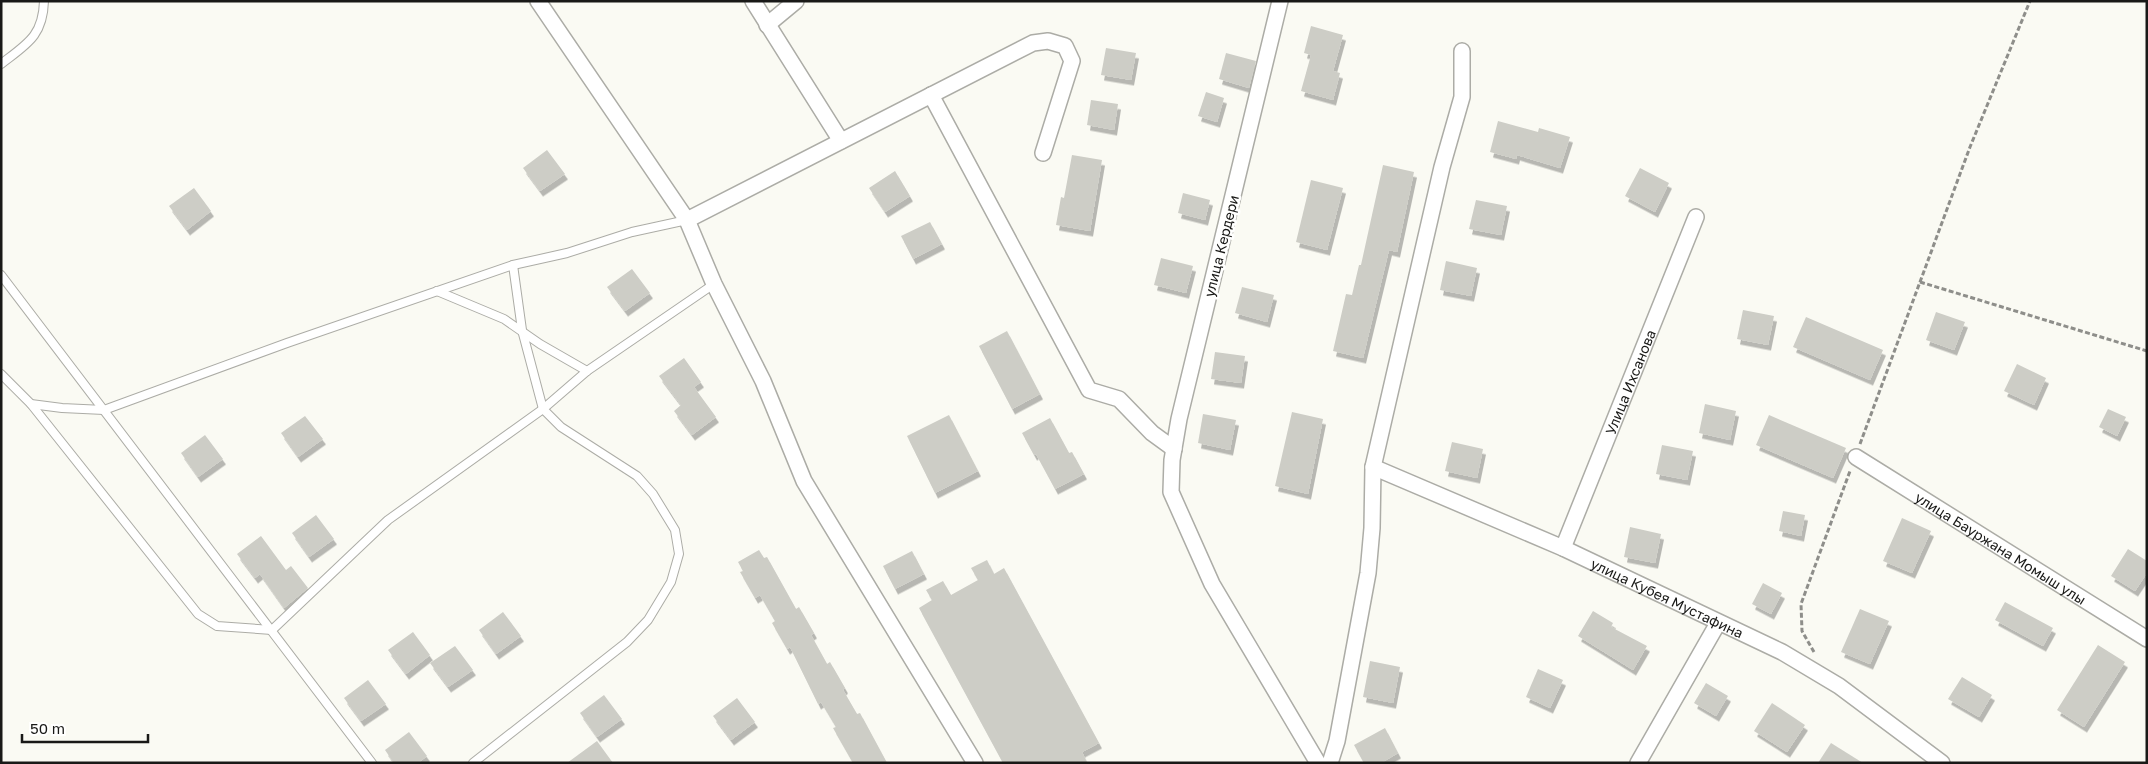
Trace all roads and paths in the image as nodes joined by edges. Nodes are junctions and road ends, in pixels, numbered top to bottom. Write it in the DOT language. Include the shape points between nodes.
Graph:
graph roads {
  1 [pos="44,1"];
  2 [pos="538,1"];
  3 [pos="753,1"];
  4 [pos="796,1"];
  5 [pos="1280,1"];
  6 [pos="2030,1"];
  7 [pos="767,25"];
  8 [pos="1462,50"];
  9 [pos="1,64"];
  10 [pos="931,95"];
  11 [pos="841,141"];
  12 [pos="1043,153"];
  13 [pos="1696,217"];
  14 [pos="687,220"];
  15 [pos="513,265"];
  16 [pos="1,275"];
  17 [pos="1920,282"];
  18 [pos="714,284"];
  19 [pos="437,291"];
  20 [pos="522,330"];
  21 [pos="2147,351"];
  22 [pos="587,371"];
  23 [pos="1,374"];
  24 [pos="31,404"];
  25 [pos="543,409"];
  26 [pos="104,410"];
  27 [pos="1174,449"];
  28 [pos="1856,457"];
  29 [pos="1373,467"];
  30 [pos="1563,548"];
  31 [pos="1718,623"];
  32 [pos="272,630"];
  33 [pos="2147,638"];
  34 [pos="1816,656"];
  35 [pos="372,763"];
  36 [pos="473,763"];
  37 [pos="975,763"];
  38 [pos="1318,763"];
  39 [pos="1330,763"];
  40 [pos="1638,763"];
  41 [pos="1942,763"];
  1 -- 9 [label="lane" via="43,20 29,42"];
  2 -- 14 [label="street"];
  3 -- 7 [label="street"];
  4 -- 7 [label="street"];
  5 -- 27 [label="street, улица Кердери"];
  6 -- 17 [label="path" via="1970,147"];
  7 -- 11 [label="street"];
  8 -- 29 [label="street" via="1462,97 1442,167"];
  10 -- 11 [label="street"];
  10 -- 12 [label="street" via="1033,42 1048,41 1064,46 1072,61"];
  10 -- 27 [label="street" via="1089,390 1119,399 1152,433"];
  11 -- 14 [label="street"];
  13 -- 30 [label="street, Улица Ихсанова"];
  14 -- 15 [label="lane"];
  14 -- 18 [label="street"];
  15 -- 19 [label="lane"];
  15 -- 20 [label="lane"];
  16 -- 26 [label="lane"];
  17 -- 21 [label="path"];
  17 -- 28 [label="path"];
  18 -- 22 [label="lane"];
  18 -- 37 [label="street" via="763,381 804,481"];
  19 -- 20 [label="lane" via="482,308"];
  19 -- 26 [label="lane"];
  20 -- 22 [label="lane"];
  20 -- 25 [label="lane"];
  22 -- 25 [label="lane"];
  23 -- 24 [label="lane"];
  24 -- 26 [label="lane"];
  24 -- 32 [label="lane" via="198,614 216,626"];
  25 -- 32 [label="lane" via="388,520"];
  25 -- 36 [label="lane" via="561,426 637,476 653,494 675,530 679,554 671,582 648,620 627,642"];
  26 -- 32 [label="lane"];
  27 -- 38 [label="street, улица Кердери" via="1171,492 1212,584"];
  28 -- 33 [label="street, улица Бауржана Момыш улы"];
  28 -- 34 [label="path" via="1801,604 1802,631"];
  29 -- 30 [label="street, улица Кубея Мустафина"];
  29 -- 39 [label="street" via="1368,574 1337,741"];
  30 -- 31 [label="street, улица Кубея Мустафина"];
  31 -- 40 [label="street"];
  31 -- 41 [label="street, улица Кубея Мустафина" via="1782,652 1839,686"];
  32 -- 35 [label="lane"];
}
